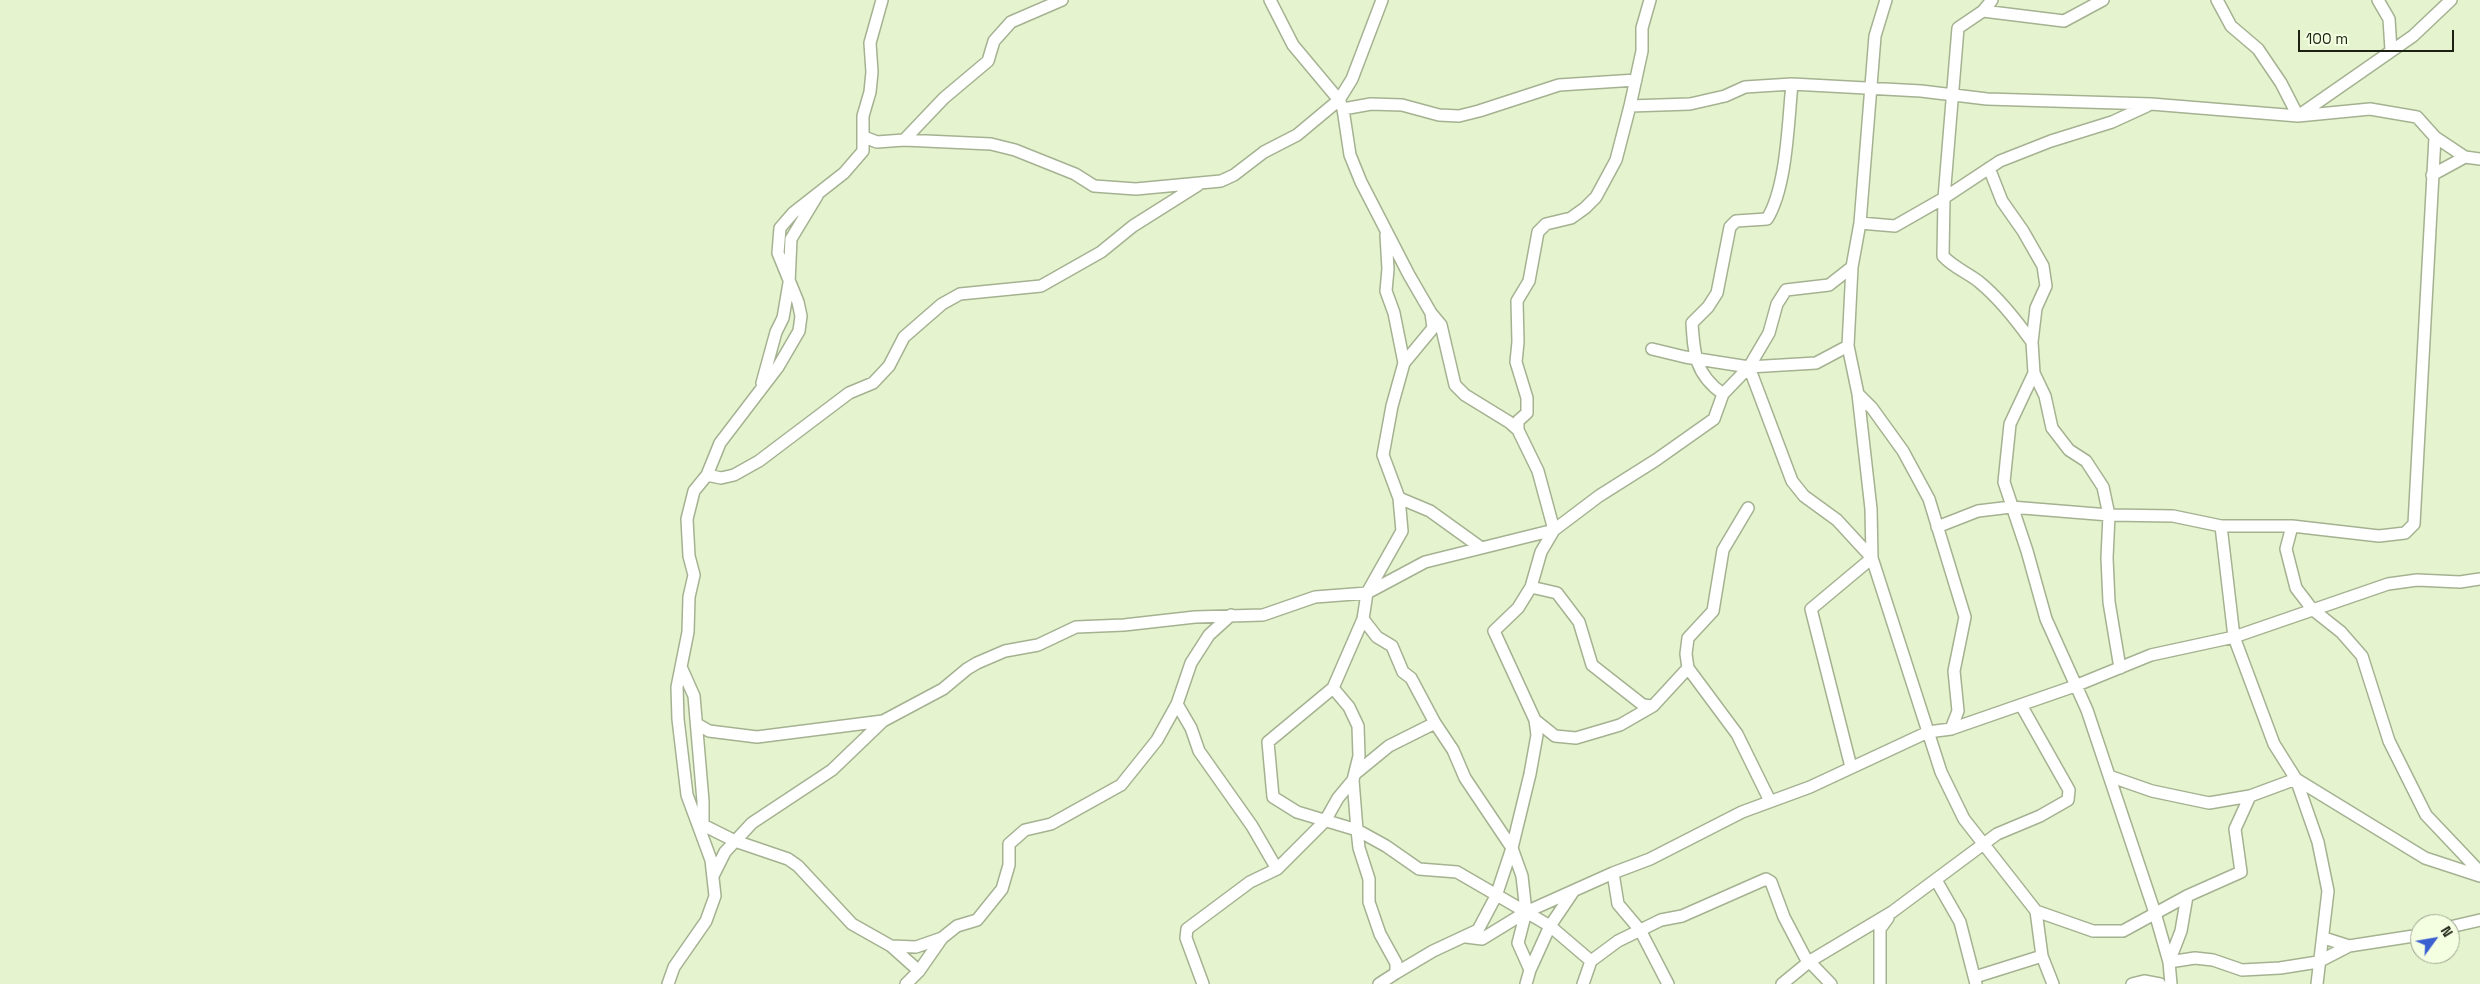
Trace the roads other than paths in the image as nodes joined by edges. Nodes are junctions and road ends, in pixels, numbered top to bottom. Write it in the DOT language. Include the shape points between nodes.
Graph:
graph roads {
  1 [pos="882,0"];
  2 [pos="1062,0"];
  3 [pos="1270,0"];
  4 [pos="1382,0"];
  5 [pos="1650,0"];
  6 [pos="1886,0"];
  7 [pos="1992,0"];
  8 [pos="2102,0"];
  9 [pos="2217,0"];
  10 [pos="2378,0"];
  11 [pos="2451,0"];
  12 [pos="1983,11"];
  13 [pos="2392,50"];
  14 [pos="1636,80"];
  15 [pos="1792,84"];
  16 [pos="1871,89"];
  17 [pos="1951,96"];
  18 [pos="1341,104"];
  19 [pos="2151,104"];
  20 [pos="1630,106"];
  21 [pos="2298,116"];
  22 [pos="864,137"];
  23 [pos="2435,137"];
  24 [pos="904,140"];
  25 [pos="2466,157"];
  26 [pos="2480,159"];
  27 [pos="1989,168"];
  28 [pos="2432,174"];
  29 [pos="1202,183"];
  30 [pos="1944,198"];
  31 [pos="1860,223"];
  32 [pos="1386,231"];
  33 [pos="1852,267"];
  34 [pos="789,283"];
  35 [pos="1431,313"];
  36 [pos="2032,342"];
  37 [pos="1848,346"];
  38 [pos="1652,349"];
  39 [pos="1695,358"];
  40 [pos="1404,363"];
  41 [pos="1748,367"];
  42 [pos="2034,373"];
  43 [pos="758,393"];
  44 [pos="1723,394"];
  45 [pos="1858,394"];
  46 [pos="1518,430"];
  47 [pos="707,475"];
  48 [pos="1399,498"];
  49 [pos="2011,507"];
  50 [pos="1748,508"];
  51 [pos="2109,515"];
  52 [pos="2221,526"];
  53 [pos="2292,526"];
  54 [pos="1937,527"];
  55 [pos="1554,530"];
  56 [pos="1480,547"];
  57 [pos="1872,558"];
  58 [pos="2480,579"];
  59 [pos="1531,586"];
  60 [pos="1367,593"];
  61 [pos="2312,609"];
  62 [pos="1231,616"];
  63 [pos="1363,619"];
  64 [pos="2234,637"];
  65 [pos="1688,668"];
  66 [pos="2120,668"];
  67 [pos="682,669"];
  68 [pos="2075,686"];
  69 [pos="1333,688"];
  70 [pos="1177,704"];
  71 [pos="2021,705"];
  72 [pos="1653,706"];
  73 [pos="1535,720"];
  74 [pos="883,721"];
  75 [pos="1435,723"];
  76 [pos="697,724"];
  77 [pos="1951,729"];
  78 [pos="1928,732"];
  79 [pos="1851,767"];
  80 [pos="2109,776"];
  81 [pos="1355,777"];
  82 [pos="2296,779"];
  83 [pos="2250,796"];
  84 [pos="1770,802"];
  85 [pos="1325,821"];
  86 [pos="702,829"];
  87 [pos="1357,830"];
  88 [pos="735,841"];
  89 [pos="1984,844"];
  90 [pos="1512,848"];
  91 [pos="1277,869"];
  92 [pos="2480,872"];
  93 [pos="1613,873"];
  94 [pos="713,876"];
  95 [pos="2480,876"];
  96 [pos="1936,880"];
  97 [pos="1572,892"];
  98 [pos="1496,896"];
  99 [pos="2187,896"];
  100 [pos="2036,911"];
  101 [pos="1526,912"];
  102 [pos="1892,912"];
  103 [pos="2155,913"];
  104 [pos="2480,920"];
  105 [pos="2460,925"];
  106 [pos="1550,926"];
  107 [pos="1640,930"];
  108 [pos="1466,936"];
  109 [pos="2410,937"];
  110 [pos="942,938"];
  111 [pos="2324,938"];
  112 [pos="891,946"];
  113 [pos="2349,946"];
  114 [pos="2042,956"];
  115 [pos="1592,961"];
  116 [pos="1810,961"];
  117 [pos="2169,962"];
  118 [pos="2318,962"];
  119 [pos="1530,970"];
  120 [pos="919,971"];
  121 [pos="1396,973"];
  122 [pos="1976,981"];
  123 [pos="668,984"];
  124 [pos="906,984"];
  125 [pos="1203,984"];
  126 [pos="1379,984"];
  127 [pos="1526,984"];
  128 [pos="1583,984"];
  129 [pos="1668,984"];
  130 [pos="1782,984"];
  131 [pos="1831,984"];
  132 [pos="1880,984"];
  133 [pos="2053,984"];
  134 [pos="2132,984"];
  135 [pos="2160,984"];
  136 [pos="2171,984"];
  137 [pos="2317,984"];
  1 -- 22 [label="street" via="870,43 872,72 863,116"];
  2 -- 24 [label="street" via="1011,22 994,41 988,61 944,98"];
  3 -- 18 [label="street" via="1293,45"];
  4 -- 18 [label="street" via="1369,40"];
  5 -- 14 [label="street" via="1642,28 1642,51"];
  6 -- 16 [label="street" via="1875,36"];
  7 -- 12 [label="street"];
  8 -- 12 [label="street" via="2064,21"];
  9 -- 21 [label="street" via="2231,26 2258,49"];
  10 -- 13 [label="street" via="2390,19"];
  11 -- 13 [label="street" via="2413,36"];
  12 -- 17 [label="street" via="1958,28"];
  13 -- 21 [label="street"];
  14 -- 18 [label="street" via="1558,85 1459,116 1439,116 1402,105"];
  14 -- 20 [label="street"];
  15 -- 16 [label="street"];
  15 -- 20 [label="street" via="1745,87 1725,96 1690,104"];
  15 -- 39 [label="street" via="1783,167 1772,211 1767,220 1736,221 1730,228 1716,293 1708,307 1692,322"];
  16 -- 17 [label="street" via="1921,90"];
  16 -- 31 [label="street"];
  17 -- 19 [label="street" via="1987,100"];
  17 -- 30 [label="street"];
  18 -- 29 [label="street" via="1251,160 1234,175 1221,182"];
  18 -- 32 [label="street" via="1350,155"];
  19 -- 21 [label="street"];
  19 -- 27 [label="street"];
  20 -- 46 [label="street" via="1616,160 1596,197 1570,218 1546,224 1538,232 1528,281 1517,301 1516,362 1527,398 1527,413 1518,421"];
  21 -- 23 [label="street" via="2370,108 2417,117"];
  22 -- 24 [label="street" via="877,142"];
  22 -- 34 [label="street" via="863,151 844,172 793,213 780,228 778,253"];
  23 -- 25 [label="street"];
  23 -- 28 [label="street"];
  24 -- 29 [label="street" via="991,144 1075,174 1094,186 1136,189"];
  25 -- 26 [label="street"];
  25 -- 28 [label="street"];
  27 -- 30 [label="street"];
  27 -- 36 [label="street" via="2002,201 2043,266 2046,286 2036,308"];
  28 -- 53 [label="street" via="2414,524 2405,533 2380,536"];
  29 -- 47 [label="street" via="1133,226 1101,252 1041,286 960,294 942,304 904,337 889,366 873,383 849,393 759,461 734,475 721,478"];
  30 -- 31 [label="street" via="1895,226"];
  30 -- 36 [label="street" via="1943,256 1979,282 2018,322"];
  31 -- 33 [label="street"];
  32 -- 35 [label="street"];
  32 -- 40 [label="street" via="1386,291"];
  33 -- 37 [label="street"];
  33 -- 41 [label="street" via="1829,285 1786,290 1776,304 1769,333"];
  34 -- 43 [label="street" via="783,318"];
  34 -- 43 [label="street" via="801,316 799,331"];
  35 -- 40 [label="street" via="1433,328"];
  35 -- 46 [label="street" via="1441,325 1455,384 1465,396"];
  36 -- 42 [label="street"];
  37 -- 41 [label="street" via="1816,363"];
  37 -- 45 [label="street"];
  38 -- 39 [label="street"];
  39 -- 41 [label="street"];
  39 -- 44 [label="street" via="1708,384"];
  40 -- 48 [label="street" via="1383,455"];
  41 -- 44 [label="street"];
  41 -- 57 [label="street" via="1792,481 1804,496 1837,520"];
  42 -- 49 [label="street" via="2009,431 2004,482"];
  42 -- 51 [label="street" via="2045,396 2052,428 2070,450 2086,461 2103,487"];
  43 -- 47 [label="street" via="720,443"];
  44 -- 55 [label="street" via="1714,419"];
  45 -- 54 [label="street" via="1903,451 1929,499"];
  45 -- 57 [label="street" via="1871,509"];
  46 -- 55 [label="street" via="1538,472"];
  47 -- 67 [label="street" via="694,491 687,519 694,575"];
  48 -- 56 [label="street" via="1430,511"];
  48 -- 60 [label="street" via="1402,531"];
  49 -- 51 [label="street"];
  49 -- 54 [label="street" via="1978,511"];
  49 -- 68 [label="street" via="2046,619"];
  50 -- 65 [label="street" via="1723,550 1713,611 1688,638"];
  51 -- 52 [label="street" via="2173,516"];
  51 -- 66 [label="street" via="2109,602"];
  52 -- 53 [label="street"];
  52 -- 64 [label="street"];
  53 -- 61 [label="street" via="2286,549 2296,588"];
  54 -- 77 [label="street" via="1965,617 1954,671 1958,711"];
  55 -- 56 [label="street"];
  55 -- 59 [label="street" via="1540,552"];
  56 -- 60 [label="street" via="1425,562"];
  57 -- 78 [label="street"];
  57 -- 79 [label="street" via="1811,609"];
  58 -- 61 [label="street" via="2388,584"];
  59 -- 72 [label="street" via="1558,594 1580,622 1592,665 1643,705"];
  59 -- 73 [label="street" via="1518,608 1494,631"];
  60 -- 62 [label="street" via="1316,597 1263,616"];
  60 -- 63 [label="street"];
  61 -- 64 [label="street"];
  61 -- 92 [label="street" via="2341,632 2362,656 2389,740 2426,815"];
  62 -- 70 [label="street" via="1210,636 1192,663"];
  62 -- 74 [label="street" via="1076,627 1038,646 1005,651 977,663 943,689"];
  63 -- 69 [label="street"];
  63 -- 75 [label="street" via="1377,637 1392,646 1403,672 1411,678"];
  64 -- 66 [label="street" via="2151,655"];
  64 -- 82 [label="street" via="2274,744"];
  65 -- 72 [label="street"];
  65 -- 84 [label="street" via="1737,734"];
  66 -- 68 [label="street"];
  67 -- 76 [label="street" via="694,696"];
  67 -- 86 [label="street" via="676,687 683,776 687,795"];
  68 -- 71 [label="street"];
  68 -- 80 [label="street" via="2087,710"];
  69 -- 81 [label="street" via="1350,707 1358,726"];
  69 -- 85 [label="street" via="1268,742 1273,797 1298,812"];
  70 -- 91 [label="street" via="1191,728 1199,751 1252,826"];
  70 -- 110 [label="street" via="1157,740 1121,786 1050,824 1025,830 1009,844 1009,865 1002,889 977,920 956,926"];
  71 -- 77 [label="street"];
  71 -- 89 [label="street" via="2069,790 2068,800 1997,834"];
  72 -- 73 [label="street" via="1620,725 1576,738 1555,736"];
  73 -- 90 [label="street" via="1537,735 1530,774"];
  74 -- 76 [label="street" via="757,737 709,731"];
  74 -- 88 [label="street" via="832,770 752,823"];
  75 -- 81 [label="street" via="1389,746"];
  75 -- 90 [label="street" via="1453,750 1465,778"];
  76 -- 86 [label="street"];
  77 -- 78 [label="street"];
  78 -- 79 [label="street"];
  78 -- 89 [label="street" via="1940,772 1964,820"];
  79 -- 84 [label="street"];
  80 -- 83 [label="street" via="2152,791 2209,803"];
  80 -- 103 [label="street"];
  81 -- 85 [label="street"];
  81 -- 87 [label="street"];
  82 -- 83 [label="street"];
  82 -- 95 [label="street" via="2425,858"];
  82 -- 111 [label="street" via="2318,842 2328,891"];
  83 -- 99 [label="street" via="2235,829 2241,872"];
  84 -- 93 [label="street"];
  85 -- 87 [label="street"];
  85 -- 91 [label="street"];
  86 -- 88 [label="street"];
  86 -- 94 [label="street"];
  87 -- 98 [label="street" via="1419,868 1457,872"];
  87 -- 121 [label="street" via="1369,879 1369,902 1380,934 1396,964"];
  88 -- 94 [label="street" via="725,852"];
  88 -- 112 [label="street" via="788,859 852,924"];
  89 -- 96 [label="street"];
  89 -- 100 [label="street"];
  90 -- 98 [label="street"];
  90 -- 101 [label="street" via="1522,876"];
  91 -- 125 [label="street" via="1250,882 1187,929 1186,938"];
  93 -- 97 [label="street"];
  93 -- 107 [label="street" via="1618,904"];
  94 -- 123 [label="street" via="715,896 706,921 674,967"];
  96 -- 102 [label="street"];
  96 -- 122 [label="street" via="1960,922"];
  97 -- 101 [label="street"];
  97 -- 106 [label="street"];
  98 -- 101 [label="street"];
  98 -- 108 [label="street" via="1478,930"];
  99 -- 103 [label="street"];
  99 -- 117 [label="street" via="2181,931"];
  100 -- 103 [label="street" via="2094,931 2123,931"];
  100 -- 114 [label="street"];
  101 -- 106 [label="street"];
  101 -- 108 [label="street" via="1482,939"];
  101 -- 119 [label="street" via="1518,943"];
  102 -- 116 [label="street"];
  102 -- 132 [label="street" via="1880,929"];
  103 -- 117 [label="street"];
  104 -- 105 [label="street"];
  106 -- 115 [label="street"];
  106 -- 119 [label="street"];
  107 -- 115 [label="street" via="1618,941"];
  107 -- 116 [label="street" via="1662,920 1682,916 1766,879 1771,882 1784,916"];
  107 -- 129 [label="street"];
  108 -- 121 [label="street"];
  109 -- 113 [label="street"];
  110 -- 112 [label="street" via="916,947"];
  110 -- 120 [label="street"];
  111 -- 113 [label="street"];
  111 -- 118 [label="street"];
  112 -- 120 [label="street"];
  113 -- 118 [label="street"];
  114 -- 122 [label="street"];
  114 -- 133 [label="street"];
  115 -- 128 [label="street"];
  116 -- 130 [label="street"];
  116 -- 131 [label="street"];
  117 -- 118 [label="street" via="2195,958 2213,960 2242,970"];
  117 -- 136 [label="street"];
  118 -- 137 [label="street"];
  119 -- 127 [label="street"];
  120 -- 124 [label="street"];
  121 -- 126 [label="street"];
  134 -- 135 [label="street" via="2144,981"];
}
